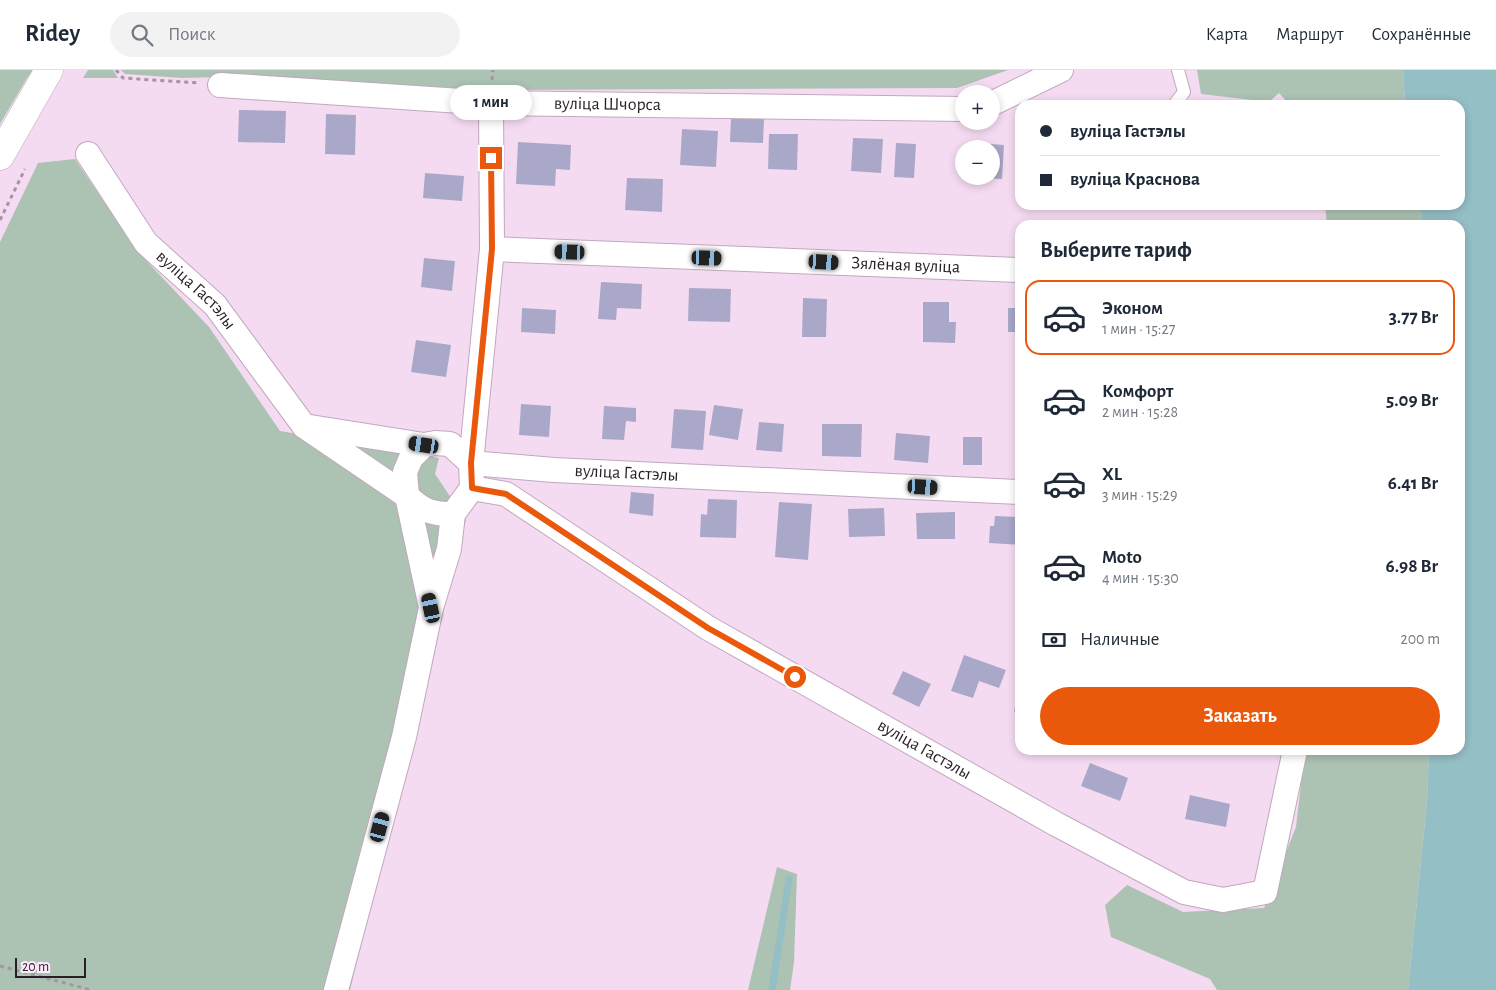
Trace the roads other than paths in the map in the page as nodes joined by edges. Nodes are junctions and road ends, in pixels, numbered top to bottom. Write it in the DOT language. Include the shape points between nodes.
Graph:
graph roads {
  1 [pos="49,70"];
  2 [pos="1061,70"];
  3 [pos="1178,70"];
  4 [pos="220,85"];
  5 [pos="1000,100"];
  6 [pos="1178,100"];
  7 [pos="491,103"];
  8 [pos="955,109"];
  9 [pos="1000,109"];
  10 [pos="1015,110"];
  11 [pos="88,154"];
  12 [pos="0,156"];
  13 [pos="492,249"];
  14 [pos="1015,270"];
  15 [pos="304,426"];
  16 [pos="424,445"];
  17 [pos="471,463"];
  18 [pos="472,488"];
  19 [pos="1015,492"];
  20 [pos="407,496"];
  21 [pos="453,514"];
  22 [pos="431,608"];
  23 [pos="1294,755"];
  24 [pos="336,990"];
  1 -- 12 [label="street"];
  2 -- 5 [label="street"];
  3 -- 6 [label="lane" via="1184,92"];
  4 -- 7 [label="street, вуліца Шчорса"];
  7 -- 8 [label="street, вуліца Шчорса"];
  7 -- 13 [label="street"];
  9 -- 10 [label="street"];
  11 -- 15 [label="street, вуліца Гастэлы" via="146,243 215,305"];
  13 -- 14 [label="street, Зялёная вуліца"];
  13 -- 17 [label="street"];
  15 -- 16 [label="street"];
  15 -- 20 [label="street, вуліца Гастэлы"];
  16 -- 17 [label="street" via="450,444"];
  16 -- 20 [label="street" via="411,458 405,472"];
  17 -- 18 [label="street"];
  17 -- 19 [label="street, вуліца Гастэлы" via="554,470"];
  18 -- 21 [label="street"];
  18 -- 23 [label="street, вуліца Гастэлы" via="506,494 708,628 1056,824 1184,892 1223,900 1265,892"];
  20 -- 21 [label="street, вуліца Гастэлы" via="419,508 434,514"];
  20 -- 22 [label="street"];
  21 -- 22 [label="street" via="449,549"];
  22 -- 24 [label="street" via="404,737"];
}
